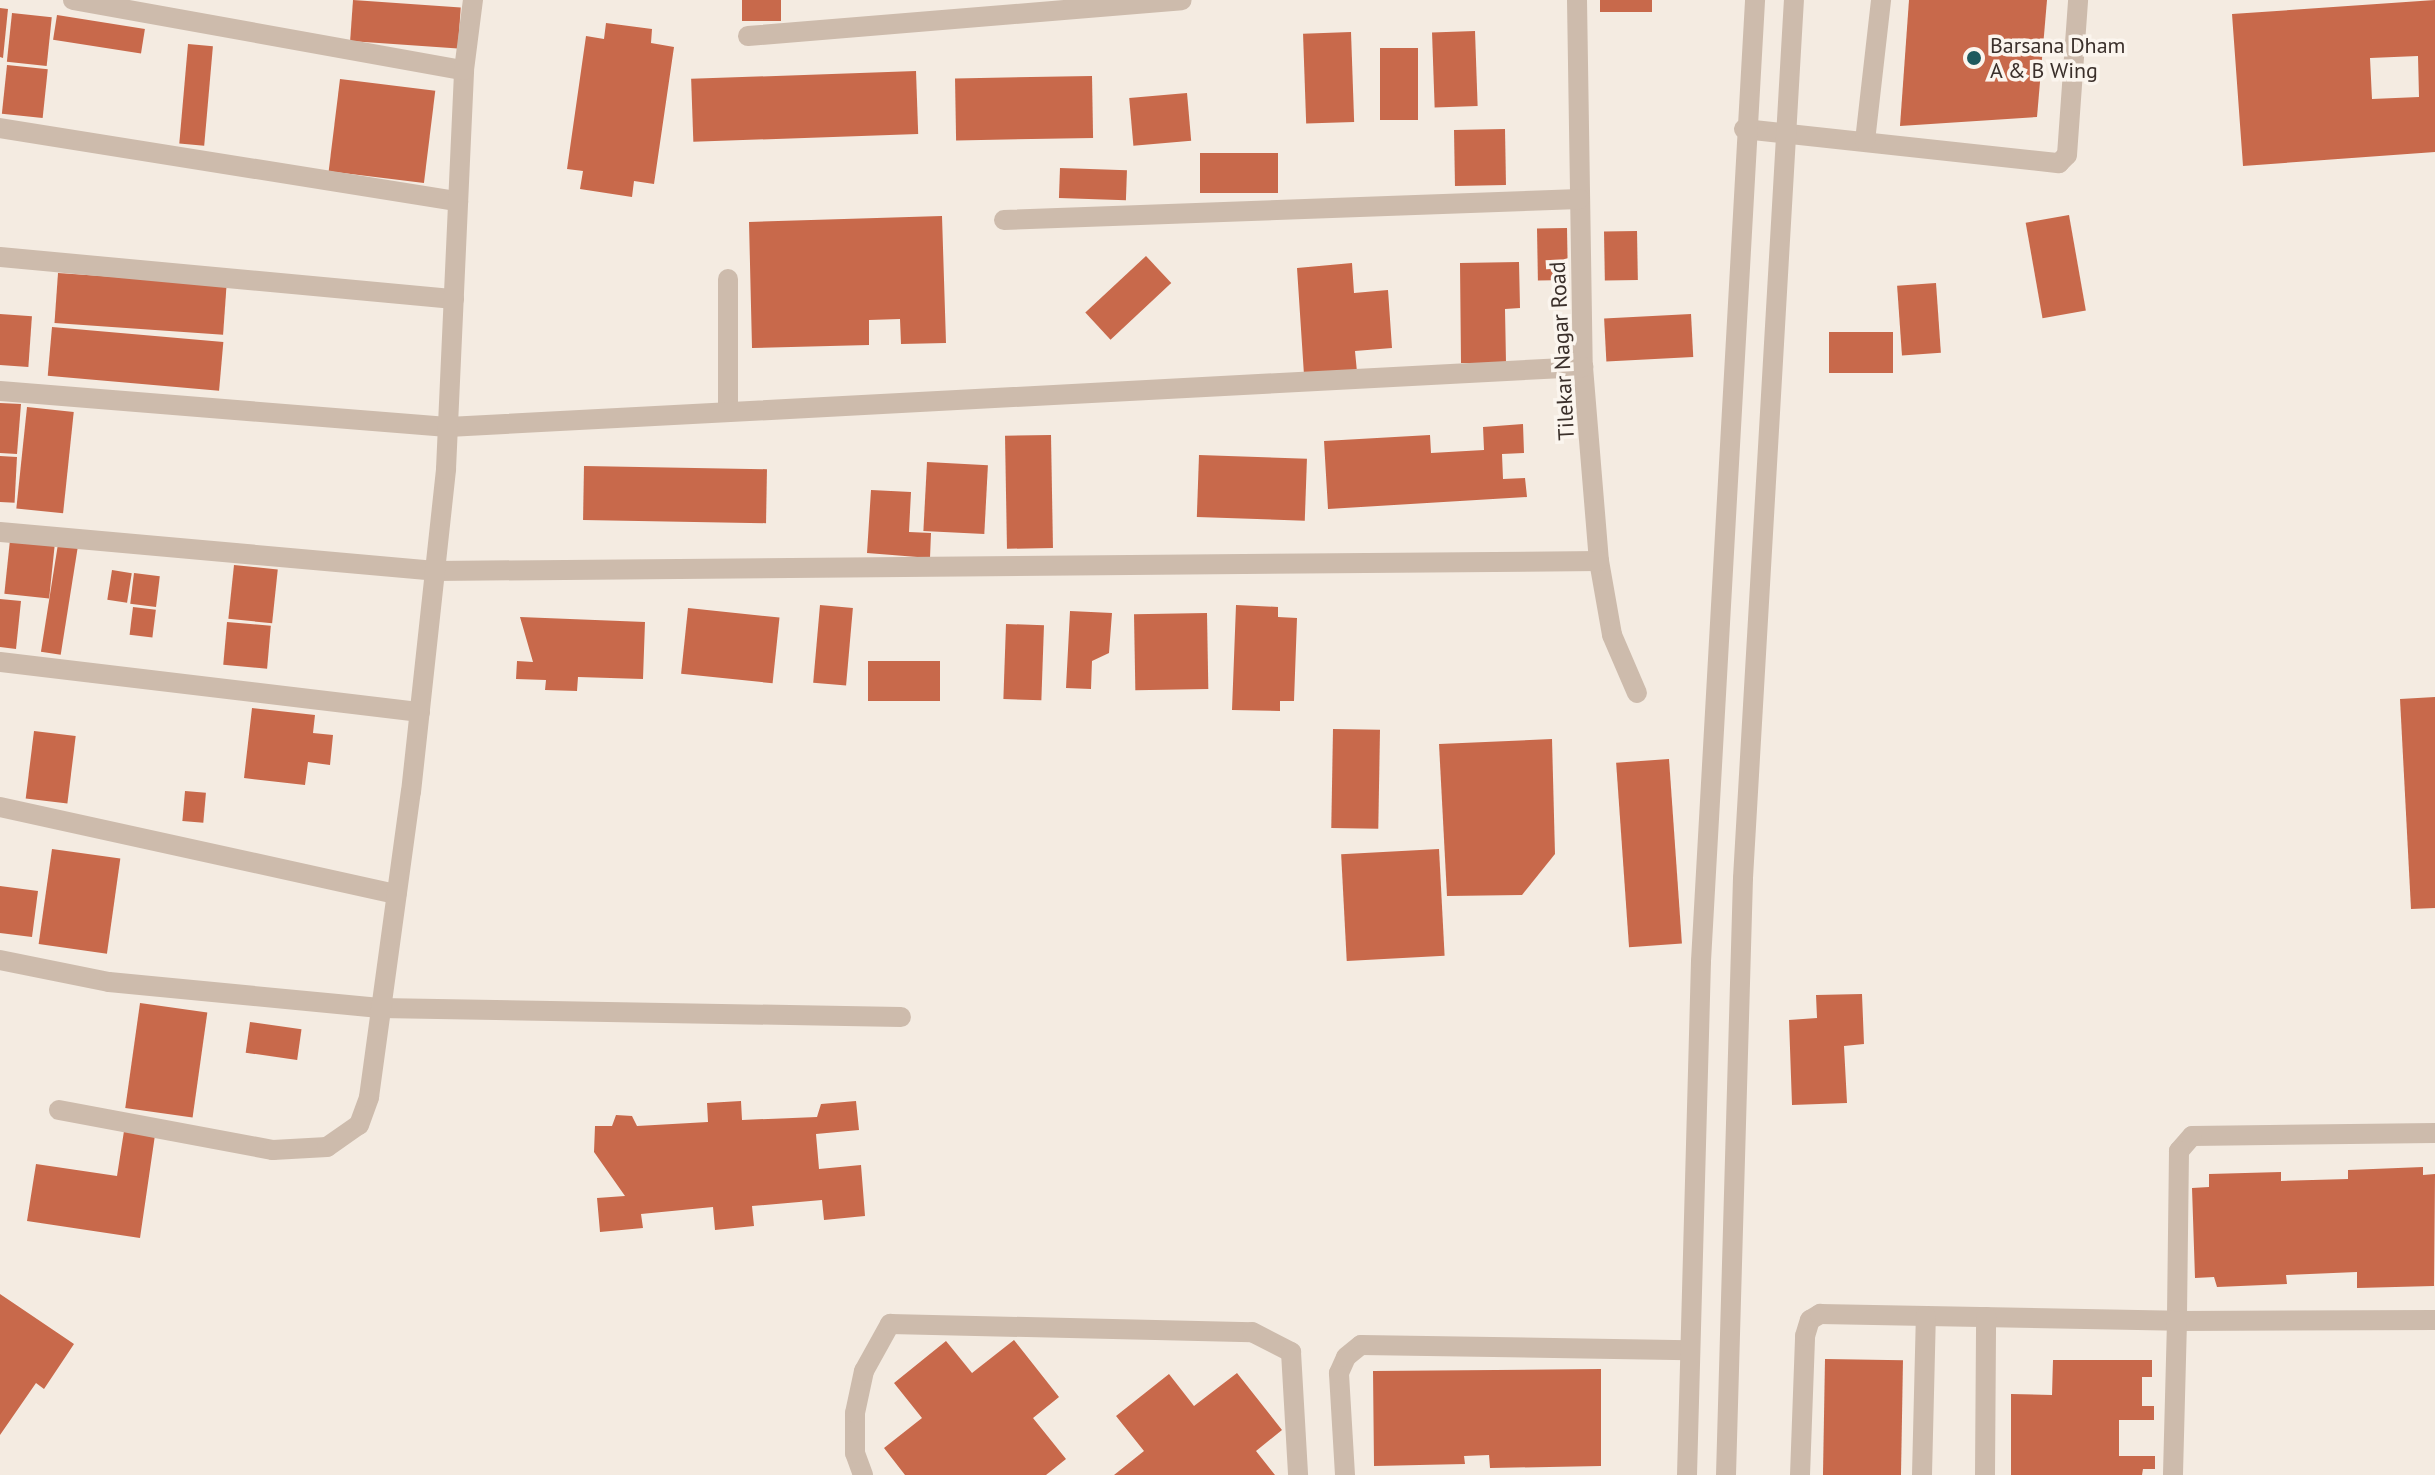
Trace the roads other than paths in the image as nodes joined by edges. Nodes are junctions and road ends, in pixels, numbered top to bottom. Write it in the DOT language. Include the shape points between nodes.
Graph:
graph roads {
  1 [pos="73,0"];
  2 [pos="473,0"];
  3 [pos="1182,0"];
  4 [pos="1577,0"];
  5 [pos="1755,0"];
  6 [pos="1794,0"];
  7 [pos="1881,0"];
  8 [pos="2078,0"];
  9 [pos="748,36"];
  10 [pos="464,70"];
  11 [pos="0,128"];
  12 [pos="1744,129"];
  13 [pos="1783,133"];
  14 [pos="1865,141"];
  15 [pos="1580,199"];
  16 [pos="458,201"];
  17 [pos="1004,220"];
  18 [pos="0,257"];
  19 [pos="728,279"];
  20 [pos="454,299"];
  21 [pos="1583,367"];
  22 [pos="0,391"];
  23 [pos="728,412"];
  24 [pos="448,427"];
  25 [pos="0,532"];
  26 [pos="1599,561"];
  27 [pos="435,571"];
  28 [pos="0,662"];
  29 [pos="1637,693"];
  30 [pos="420,712"];
  31 [pos="0,807"];
  32 [pos="397,894"];
  33 [pos="0,960"];
  34 [pos="380,1008"];
  35 [pos="901,1017"];
  36 [pos="59,1110"];
  37 [pos="2435,1133"];
  38 [pos="1926,1316"];
  39 [pos="1986,1317"];
  40 [pos="2435,1320"];
  41 [pos="2177,1321"];
  42 [pos="1689,1350"];
  43 [pos="863,1475"];
  44 [pos="1298,1475"];
  45 [pos="1345,1475"];
  46 [pos="1687,1475"];
  47 [pos="1726,1475"];
  48 [pos="1800,1475"];
  49 [pos="1922,1475"];
  50 [pos="1985,1475"];
  51 [pos="2173,1475"];
  1 -- 10 [label="street"];
  2 -- 10 [label="street"];
  3 -- 9 [label="street"];
  4 -- 15 [label="street, Tilekar Nagar Road"];
  5 -- 12 [label="street"];
  6 -- 13 [label="street"];
  7 -- 14 [label="street"];
  8 -- 14 [label="street" via="2067,155 2059,163"];
  10 -- 16 [label="street"];
  11 -- 16 [label="street"];
  12 -- 13 [label="street"];
  12 -- 42 [label="street" via="1701,961"];
  13 -- 14 [label="street"];
  13 -- 47 [label="street" via="1743,878"];
  15 -- 17 [label="street"];
  15 -- 21 [label="street, Tilekar Nagar Road"];
  16 -- 20 [label="street"];
  18 -- 20 [label="street"];
  19 -- 23 [label="street"];
  20 -- 24 [label="street"];
  21 -- 23 [label="street"];
  21 -- 26 [label="street, Tilekar Nagar Road"];
  22 -- 24 [label="street"];
  23 -- 24 [label="street"];
  24 -- 27 [label="street"];
  25 -- 27 [label="street"];
  26 -- 27 [label="street"];
  26 -- 29 [label="street, Tilekar Nagar Road" via="1612,635"];
  27 -- 30 [label="street"];
  28 -- 30 [label="street"];
  30 -- 32 [label="street"];
  31 -- 32 [label="street"];
  32 -- 34 [label="street"];
  33 -- 34 [label="street" via="109,982"];
  34 -- 35 [label="street"];
  34 -- 36 [label="street" via="369,1097 359,1125 327,1147 273,1150"];
  37 -- 41 [label="street" via="2192,1136 2179,1151"];
  38 -- 39 [label="street"];
  38 -- 48 [label="street" via="1820,1314 1810,1320"];
  38 -- 49 [label="street"];
  39 -- 41 [label="street"];
  39 -- 50 [label="street"];
  40 -- 41 [label="street"];
  41 -- 51 [label="street"];
  42 -- 45 [label="street" via="1361,1345 1346,1357 1339,1373"];
  42 -- 46 [label="street"];
  43 -- 44 [label="street" via="855,1453 855,1413 864,1371 890,1324 1252,1332 1291,1352"];
}
